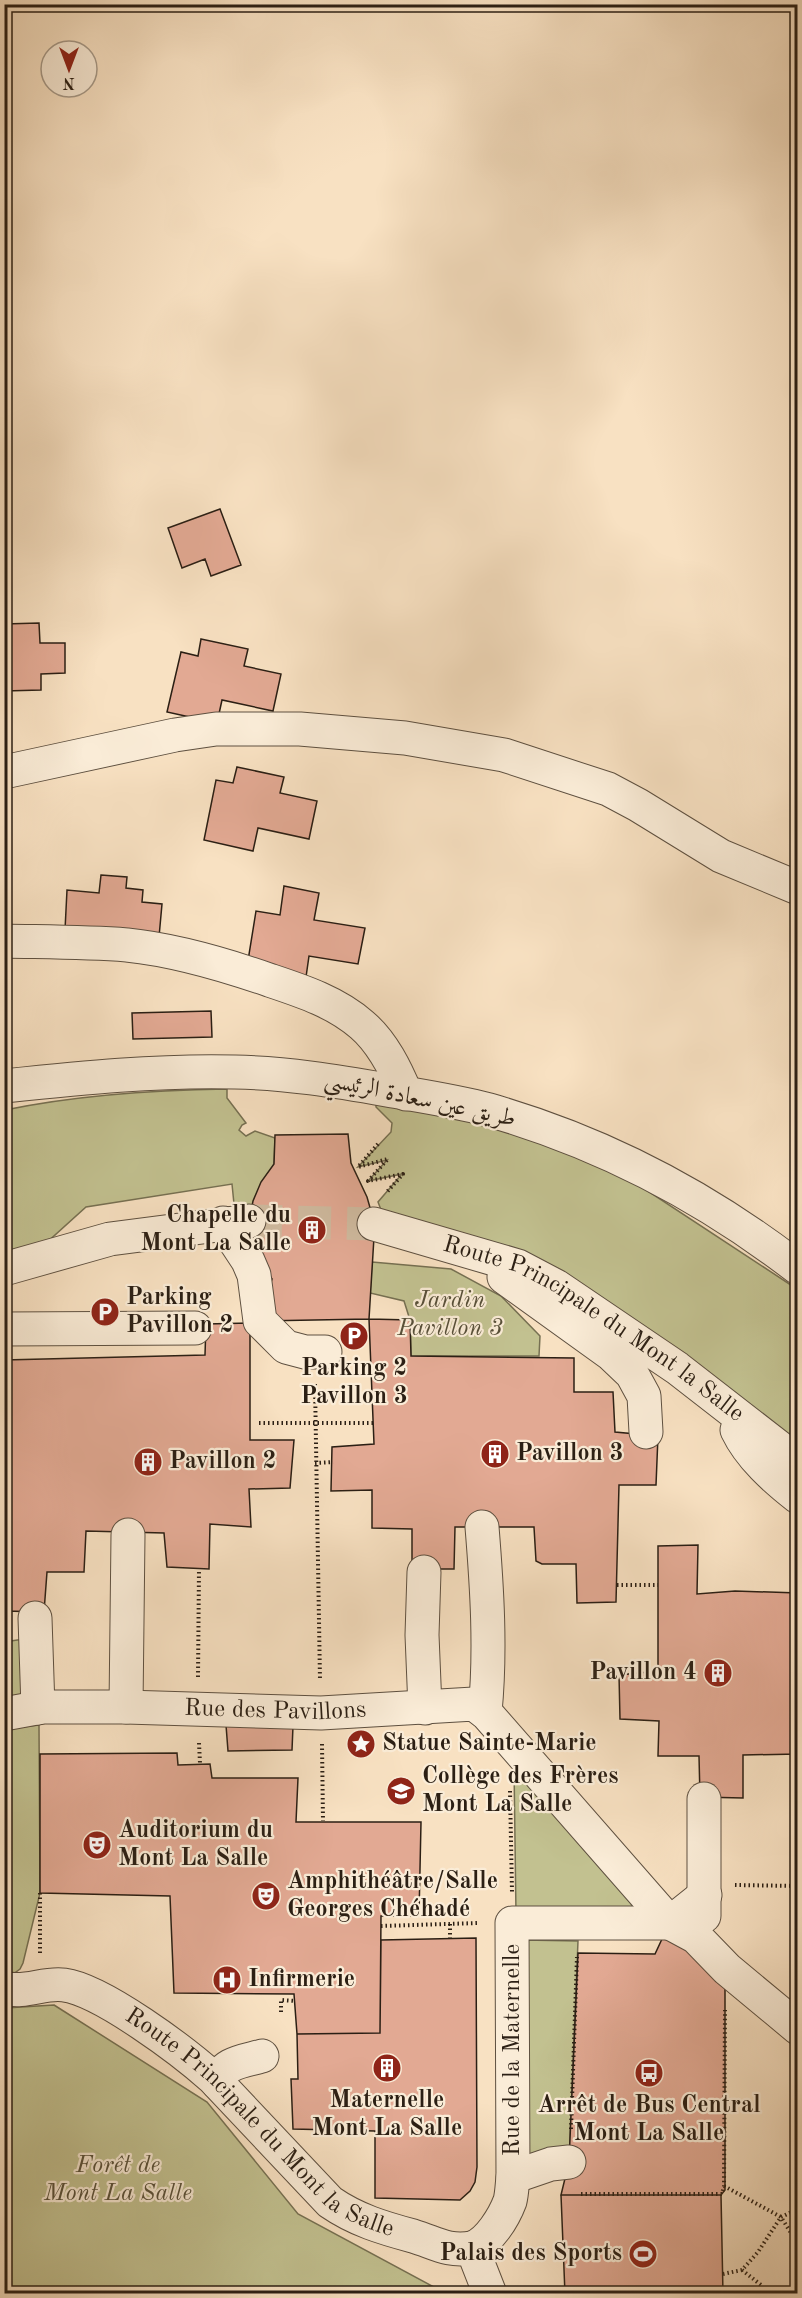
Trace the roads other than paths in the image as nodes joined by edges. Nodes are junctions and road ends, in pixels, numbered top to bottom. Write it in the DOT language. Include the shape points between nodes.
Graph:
graph roads {
  1 [pos="4,772"];
  2 [pos="798,888"];
  3 [pos="4,941"];
  4 [pos="4,1086"];
  5 [pos="406,1094"];
  6 [pos="381,1226"];
  7 [pos="469,1251"];
  8 [pos="798,1268"];
  9 [pos="4,1269"];
  10 [pos="195,1328"];
  11 [pos="4,1329"];
  12 [pos="325,1352"];
  13 [pos="725,1406"];
  14 [pos="646,1432"];
  15 [pos="798,1462"];
  16 [pos="798,1497"];
  17 [pos="482,1527"];
  18 [pos="128,1535"];
  19 [pos="424,1572"];
  20 [pos="35,1618"];
  21 [pos="126,1707"];
  22 [pos="38,1708"];
  23 [pos="425,1708"];
  24 [pos="485,1712"];
  25 [pos="4,1714"];
  26 [pos="704,1799"];
  27 [pos="718,1890"];
  28 [pos="670,1923"];
  29 [pos="701,1942"];
  30 [pos="4,1988"];
  31 [pos="798,2028"];
  32 [pos="262,2056"];
  33 [pos="218,2083"];
  34 [pos="569,2162"];
  35 [pos="513,2177"];
  36 [pos="472,2248"];
  37 [pos="490,2294"];
  1 -- 2 [label="street" via="216,729 300,729 405,738 504,755 608,789 721,856"];
  3 -- 5 [label="street" via="119,945 177,953 303,991 334,1005 365,1027 398,1074"];
  4 -- 5 [label="street, طريق عين سعادة الرئيسي" via="172,1072 235,1072 321,1078"];
  5 -- 8 [label="street, طريق عين سعادة الرئيسي" via="511,1117 634,1165 738,1224"];
  6 -- 7 [label="street, Route Principale du Mont la Salle"];
  7 -- 13 [label="street, Route Principale du Mont la Salle" via="518,1266 556,1286 677,1368"];
  7 -- 14 [label="street" via="611,1354 632,1374 644,1396"];
  9 -- 12 [label="street" via="110,1239 236,1222 254,1275 261,1321 286,1347"];
  10 -- 11 [label="street"];
  13 -- 15 [label="street, Route Principale du Mont la Salle"];
  13 -- 16 [label="street" via="743,1442"];
  17 -- 24 [label="street" via="487,1596"];
  18 -- 21 [label="street"];
  19 -- 23 [label="street"];
  20 -- 22 [label="street"];
  21 -- 22 [label="street, Rue des Pavillons"];
  21 -- 23 [label="street, Rue des Pavillons" via="198,1711 321,1726"];
  22 -- 25 [label="street, Rue des Pavillons"];
  23 -- 24 [label="street, Rue des Pavillons" via="474,1704"];
  24 -- 28 [label="street"];
  26 -- 27 [label="street"];
  27 -- 28 [label="street"];
  27 -- 29 [label="street"];
  28 -- 29 [label="street"];
  28 -- 35 [label="street, Rue de la Maternelle" via="512,1909"];
  29 -- 31 [label="street"];
  30 -- 33 [label="street, Route Principale du Mont la Salle" via="27,1990 65,1985 83,1991 117,2007"];
  32 -- 33 [label="street" via="230,2066"];
  33 -- 36 [label="street, Route Principale du Mont la Salle" via="330,2202 384,2229 444,2248"];
  34 -- 35 [label="street"];
  35 -- 36 [label="street, Rue de la Maternelle" via="506,2208 489,2235"];
  36 -- 37 [label="street"];
}
